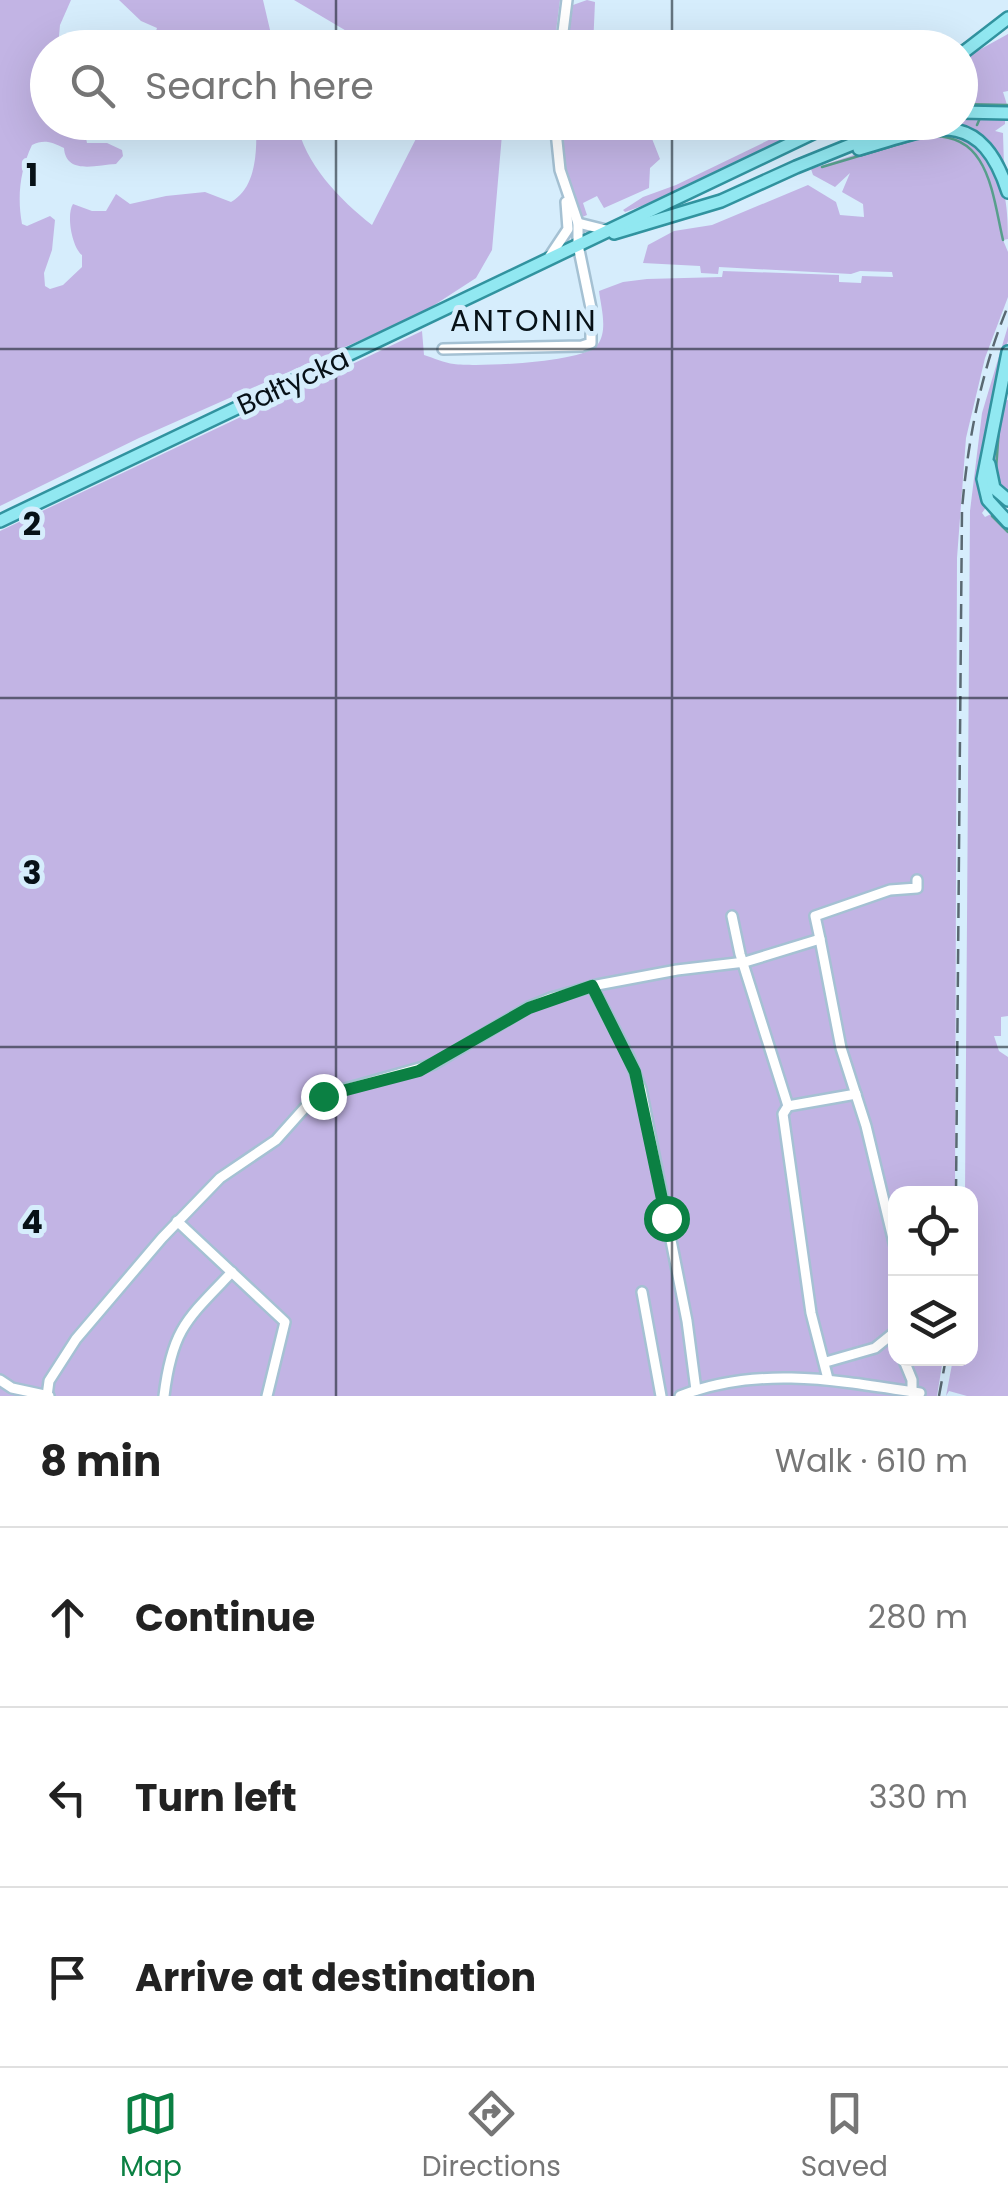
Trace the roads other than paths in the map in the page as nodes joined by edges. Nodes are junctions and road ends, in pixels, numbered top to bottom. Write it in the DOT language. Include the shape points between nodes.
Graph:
graph roads {
  1 [pos="567,0"];
  2 [pos="1008,18"];
  3 [pos="1008,29"];
  4 [pos="563,30"];
  5 [pos="978,41"];
  6 [pos="978,45"];
  7 [pos="978,112"];
  8 [pos="1008,112"];
  9 [pos="555,140"];
  10 [pos="798,140"];
  11 [pos="862,140"];
  12 [pos="886,140"];
  13 [pos="976,140"];
  14 [pos="812,160"];
  15 [pos="1008,192"];
  16 [pos="566,194"];
  17 [pos="578,223"];
  18 [pos="568,229"];
  19 [pos="606,230"];
  20 [pos="582,243"];
  21 [pos="548,259"];
  22 [pos="442,349"];
  23 [pos="1008,352"];
  24 [pos="990,435"];
  25 [pos="1008,500"];
  26 [pos="0,521"];
  27 [pos="1008,522"];
  28 [pos="917,880"];
  29 [pos="732,916"];
  30 [pos="820,939"];
  31 [pos="745,962"];
  32 [pos="592,986"];
  33 [pos="856,1094"];
  34 [pos="788,1106"];
  35 [pos="888,1219"];
  36 [pos="177,1221"];
  37 [pos="232,1272"];
  38 [pos="642,1292"];
  39 [pos="888,1340"];
  40 [pos="826,1362"];
  41 [pos="907,1366"];
  42 [pos="828,1379"];
  43 [pos="0,1380"];
  44 [pos="696,1390"];
  45 [pos="47,1396"];
  46 [pos="164,1396"];
  47 [pos="266,1396"];
  48 [pos="661,1396"];
  49 [pos="680,1396"];
  1 -- 4 [label="street"];
  2 -- 5 [label="main road"];
  3 -- 6 [label="main road"];
  7 -- 8 [label="main road"];
  9 -- 16 [label="street"];
  10 -- 19 [label="main road, Bałtycka"];
  11 -- 14 [label="main road, Bałtycka"];
  12 -- 14 [label="main road"];
  13 -- 15 [label="main road" via="1000,167"];
  14 -- 20 [label="main road, Bałtycka" via="713,204"];
  16 -- 17 [label="street"];
  16 -- 18 [label="street"];
  17 -- 19 [label="street"];
  17 -- 20 [label="street"];
  18 -- 20 [label="street"];
  18 -- 21 [label="street"];
  19 -- 20 [label="main road, Bałtycka"];
  20 -- 21 [label="main road, Bałtycka"];
  20 -- 22 [label="street" via="591,343"];
  21 -- 26 [label="main road, Bałtycka"];
  23 -- 24 [label="main road"];
  24 -- 25 [label="main road" via="992,482"];
  24 -- 27 [label="main road" via="984,488"];
  28 -- 30 [label="street" via="917,888 890,890 815,916"];
  29 -- 31 [label="street"];
  30 -- 31 [label="street"];
  30 -- 33 [label="street"];
  31 -- 32 [label="street"];
  31 -- 34 [label="street"];
  32 -- 36 [label="street" via="529,1008 419,1071 316,1099"];
  32 -- 44 [label="street" via="640,1089"];
  33 -- 34 [label="street"];
  33 -- 35 [label="street"];
  34 -- 40 [label="street" via="783,1117 810,1313"];
  36 -- 37 [label="street"];
  36 -- 45 [label="street" via="76,1339"];
  37 -- 46 [label="street" via="179,1334"];
  37 -- 47 [label="street" via="285,1322"];
  38 -- 48 [label="street"];
  39 -- 40 [label="street"];
  40 -- 42 [label="street"];
  41 -- 42 [label="street" via="916,1392"];
  42 -- 44 [label="street" via="781,1377"];
  43 -- 45 [label="street"];
  44 -- 49 [label="street"];
}
